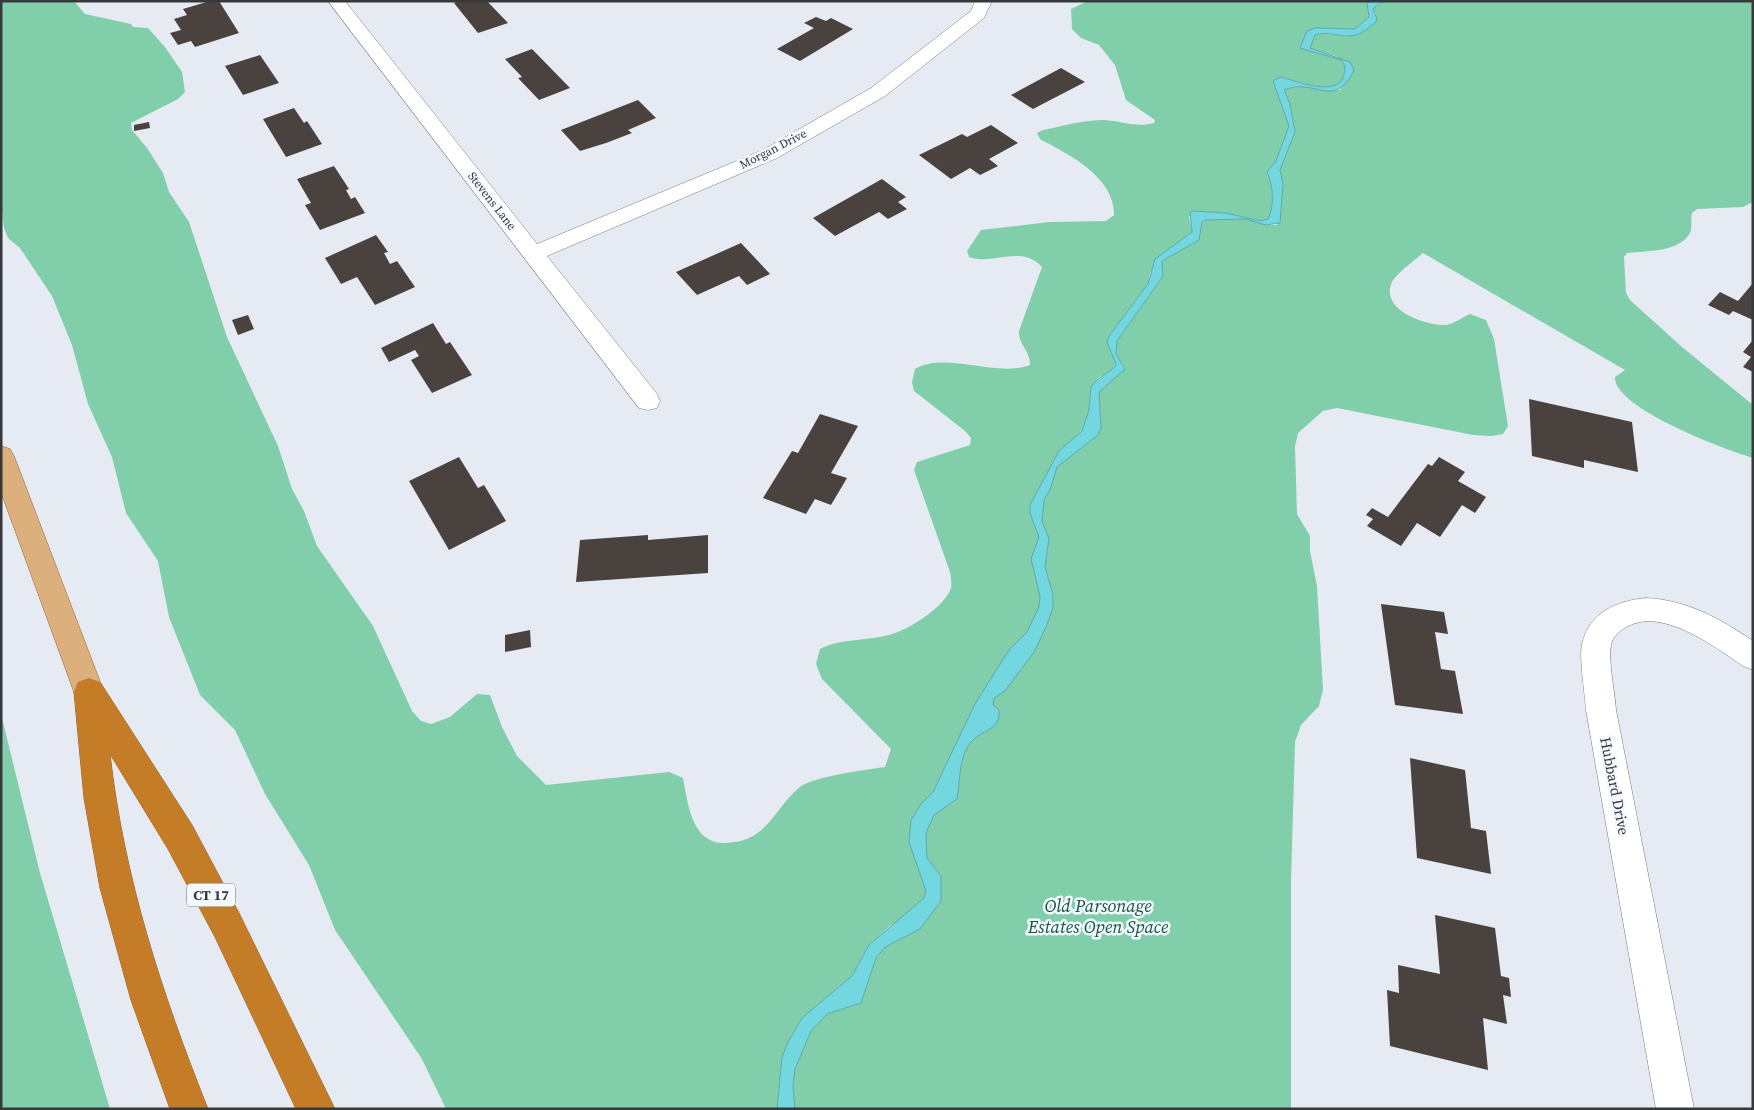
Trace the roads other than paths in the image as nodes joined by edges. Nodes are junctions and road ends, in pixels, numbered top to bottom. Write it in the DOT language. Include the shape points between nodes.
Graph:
graph roads {
  1 [pos="336,1"];
  2 [pos="984,1"];
  3 [pos="533,254"];
  4 [pos="648,400"];
  5 [pos="1,456"];
  6 [pos="1753,658"];
  7 [pos="89,692"];
  8 [pos="188,1109"];
  9 [pos="316,1109"];
  10 [pos="1675,1109"];
  1 -- 3 [label="street, Stevens Lane"];
  2 -- 3 [label="street, Morgan Drive" via="978,14 878,92 770,154"];
  3 -- 4 [label="street, Stevens Lane"];
  5 -- 7 [label="main road, CT 17"];
  6 -- 10 [label="street, Hubbard Drive" via="1694,621 1646,609 1619,615 1598,636 1596,645 1601,710"];
  7 -- 8 [label="highway, CT 17" via="102,814 115,880 142,983"];
  7 -- 9 [label="highway, CT 17" via="180,837 227,925"];
}
